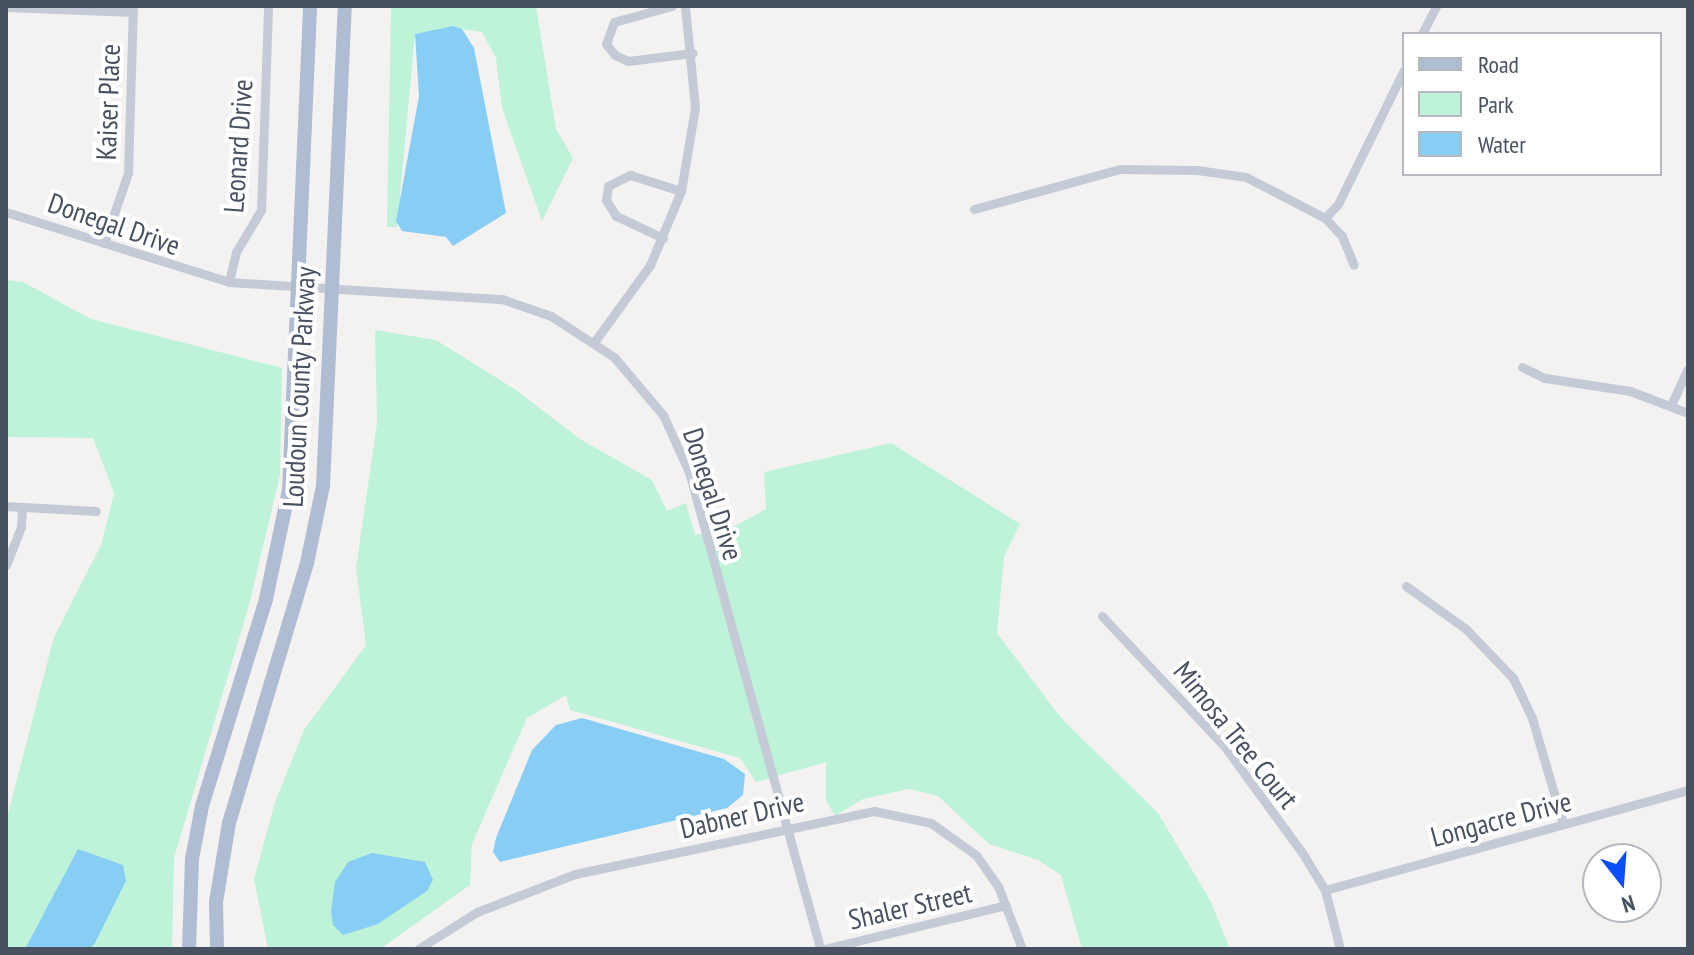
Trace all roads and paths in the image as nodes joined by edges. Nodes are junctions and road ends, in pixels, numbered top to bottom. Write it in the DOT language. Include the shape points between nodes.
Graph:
graph roads {
  1 [pos="268,6"];
  2 [pos="310,6"];
  3 [pos="345,6"];
  4 [pos="672,6"];
  5 [pos="685,6"];
  6 [pos="1436,6"];
  7 [pos="6,7"];
  8 [pos="133,9"];
  9 [pos="1423,32"];
  10 [pos="693,53"];
  11 [pos="1402,74"];
  12 [pos="681,191"];
  13 [pos="974,209"];
  14 [pos="6,212"];
  15 [pos="1325,218"];
  16 [pos="663,238"];
  17 [pos="104,243"];
  18 [pos="1354,265"];
  19 [pos="229,282"];
  20 [pos="301,290"];
  21 [pos="332,291"];
  22 [pos="595,341"];
  23 [pos="1522,367"];
  24 [pos="1688,369"];
  25 [pos="1671,405"];
  26 [pos="1688,413"];
  27 [pos="6,506"];
  28 [pos="22,507"];
  29 [pos="96,511"];
  30 [pos="6,565"];
  31 [pos="1406,586"];
  32 [pos="1102,616"];
  33 [pos="1688,790"];
  34 [pos="1563,824"];
  35 [pos="786,827"];
  36 [pos="1325,890"];
  37 [pos="1006,905"];
  38 [pos="189,949"];
  39 [pos="217,949"];
  40 [pos="418,949"];
  41 [pos="822,949"];
  42 [pos="1022,949"];
  43 [pos="1340,949"];
  1 -- 19 [label="street, Leonard Drive" via="261,210 236,252"];
  2 -- 20 [label="main road, Loudoun County Parkway"];
  3 -- 21 [label="main road, Loudoun County Parkway"];
  4 -- 10 [label="street" via="614,22 606,44 628,61"];
  5 -- 10 [label="street"];
  6 -- 9 [label="street"];
  7 -- 8 [label="street"];
  8 -- 17 [label="street, Kaiser Place" via="128,173"];
  10 -- 12 [label="street" via="693,134"];
  11 -- 15 [label="street" via="1338,204"];
  12 -- 16 [label="street"];
  12 -- 16 [label="street" via="630,175 608,186 606,200 616,216"];
  13 -- 15 [label="street" via="1120,169 1197,170 1246,177"];
  14 -- 17 [label="street, Donegal Drive"];
  15 -- 18 [label="street" via="1342,236"];
  16 -- 22 [label="street" via="634,290"];
  17 -- 19 [label="street, Donegal Drive"];
  19 -- 20 [label="street, Donegal Drive"];
  20 -- 21 [label="street, Donegal Drive"];
  20 -- 38 [label="main road, Loudoun County Parkway" via="289,490 266,599 202,806 192,859"];
  21 -- 22 [label="street, Donegal Drive" via="448,292 502,299 551,316"];
  21 -- 39 [label="main road, Loudoun County Parkway" via="317,526 229,823 216,902"];
  22 -- 35 [label="street, Donegal Drive" via="649,395 679,444"];
  23 -- 25 [label="street" via="1545,378 1598,384"];
  24 -- 25 [label="street"];
  25 -- 26 [label="street"];
  27 -- 28 [label="street"];
  28 -- 29 [label="street"];
  28 -- 30 [label="street" via="21,527"];
  31 -- 34 [label="street" via="1466,629 1513,678 1532,718"];
  32 -- 36 [label="street, Mimosa Tree Court" via="1225,747"];
  33 -- 34 [label="street, Longacre Drive"];
  34 -- 36 [label="street, Longacre Drive"];
  35 -- 37 [label="street, Dabner Drive" via="874,811 931,823 976,855"];
  35 -- 40 [label="street, Dabner Drive" via="538,886 477,912"];
  35 -- 41 [label="street, Donegal Drive"];
  36 -- 43 [label="street"];
  37 -- 41 [label="street, Shaler Street"];
  37 -- 42 [label="street, Dabner Drive"];
}
